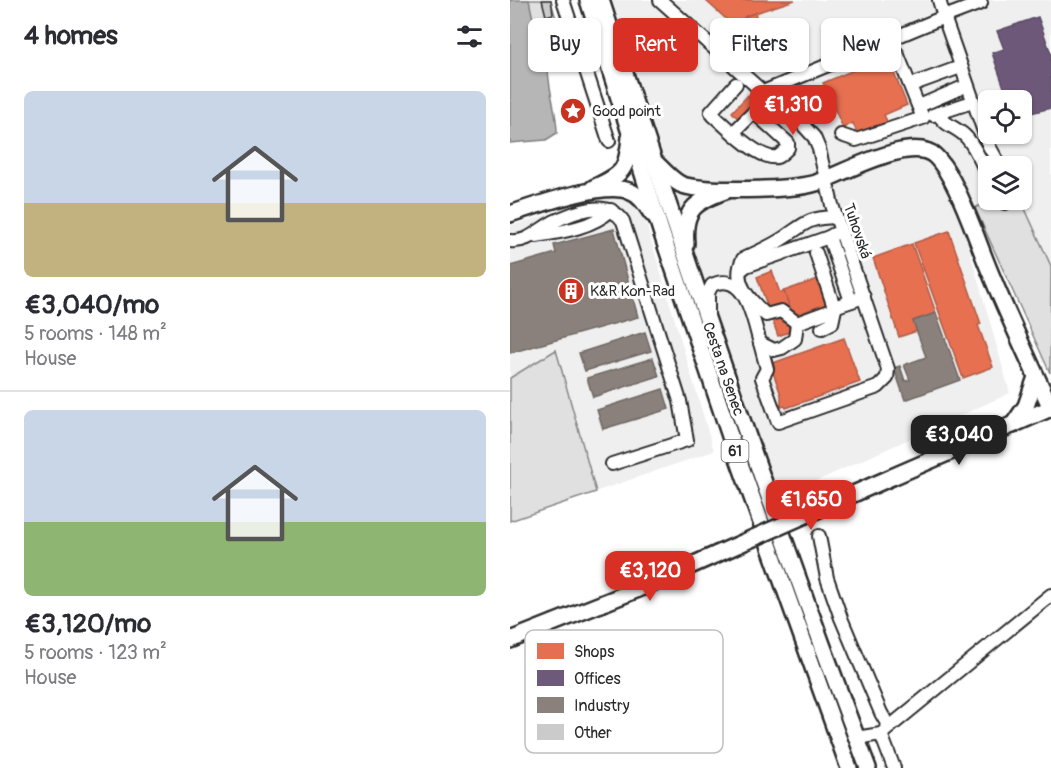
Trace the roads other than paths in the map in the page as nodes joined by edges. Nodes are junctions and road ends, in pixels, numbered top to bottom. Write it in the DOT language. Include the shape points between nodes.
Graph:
graph roads {
  1 [pos="563,0"];
  2 [pos="588,0"];
  3 [pos="601,0"];
  4 [pos="660,0"];
  5 [pos="939,0"];
  6 [pos="981,3"];
  7 [pos="944,16"];
  8 [pos="901,62"];
  9 [pos="955,69"];
  10 [pos="736,84"];
  11 [pos="911,85"];
  12 [pos="961,88"];
  13 [pos="763,92"];
  14 [pos="966,104"];
  15 [pos="778,105"];
  16 [pos="921,112"];
  17 [pos="938,113"];
  18 [pos="765,121"];
  19 [pos="631,132"];
  20 [pos="733,132"];
  21 [pos="841,135"];
  22 [pos="609,141"];
  23 [pos="994,156"];
  24 [pos="978,157"];
  25 [pos="654,161"];
  26 [pos="826,178"];
  27 [pos="730,189"];
  28 [pos="581,193"];
  29 [pos="510,214"];
  30 [pos="836,217"];
  31 [pos="841,230"];
  32 [pos="662,231"];
  33 [pos="829,237"];
  34 [pos="510,241"];
  35 [pos="816,252"];
  36 [pos="687,263"];
  37 [pos="738,272"];
  38 [pos="745,295"];
  39 [pos="864,297"];
  40 [pos="851,301"];
  41 [pos="835,308"];
  42 [pos="797,323"];
  43 [pos="708,325"];
  44 [pos="822,328"];
  45 [pos="808,333"];
  46 [pos="795,339"];
  47 [pos="760,343"];
  48 [pos="1036,377"];
  49 [pos="1051,387"];
  50 [pos="1051,408"];
  51 [pos="1013,425"];
  52 [pos="612,464"];
  53 [pos="819,536"];
  54 [pos="1051,595"];
  55 [pos="535,630"];
  56 [pos="525,634"];
  57 [pos="510,640"];
  58 [pos="885,730"];
  59 [pos="856,738"];
  60 [pos="849,768"];
  61 [pos="868,768"];
  62 [pos="894,768"];
  1 -- 22 [label="street"];
  2 -- 19 [label="main road, Cesta na Senec / 61"];
  3 -- 25 [label="main road, Cesta na Senec / 61"];
  4 -- 13 [label="street, Tuhovská"];
  5 -- 7 [label="street"];
  6 -- 7 [label="street"];
  7 -- 13 [label="street"];
  7 -- 23 [label="street"];
  8 -- 11 [label="street"];
  9 -- 11 [label="street"];
  10 -- 20 [label="street" via="711,112"];
  11 -- 16 [label="street"];
  12 -- 16 [label="street"];
  13 -- 15 [label="street, Tuhovská"];
  14 -- 17 [label="street"];
  15 -- 18 [label="street"];
  15 -- 26 [label="street, Tuhovská" via="814,137"];
  16 -- 17 [label="street"];
  16 -- 21 [label="street" via="856,140"];
  17 -- 24 [label="street" via="948,126 967,137"];
  18 -- 20 [label="street" via="752,114"];
  18 -- 20 [label="street" via="788,143 788,148 778,156 769,156 750,146"];
  19 -- 28 [label="main road, 61" via="626,166 604,183"];
  19 -- 32 [label="main road, Cesta na Senec / 61"];
  25 -- 27 [label="main road, 61" via="681,185"];
  25 -- 36 [label="main road, Cesta na Senec / 61"];
  26 -- 27 [label="main road, 61" via="795,187"];
  26 -- 30 [label="street, Tuhovská"];
  26 -- 48 [label="main road, 61" via="902,150 918,148 933,154 953,183"];
  27 -- 36 [label="main road, 61" via="702,200 688,214"];
  28 -- 29 [label="main road, 61"];
  28 -- 32 [label="main road, 61" via="628,190 639,196"];
  30 -- 31 [label="street, Tuhovská"];
  30 -- 37 [label="street" via="801,224 743,260"];
  31 -- 33 [label="street"];
  31 -- 39 [label="street, Tuhovská"];
  32 -- 60 [label="main road, Cesta na Senec / 61" via="769,549"];
  33 -- 37 [label="street"];
  33 -- 40 [label="street"];
  34 -- 52 [label="street" via="521,241 575,213 602,208 618,214 623,221 680,401 687,440"];
  35 -- 41 [label="street"];
  36 -- 43 [label="main road, Cesta na Senec / 61"];
  37 -- 38 [label="street"];
  38 -- 42 [label="street" via="766,315 782,311"];
  38 -- 43 [label="street" via="731,283 712,285 708,292"];
  38 -- 47 [label="street"];
  39 -- 40 [label="street"];
  39 -- 47 [label="street, Tuhovská" via="888,369 887,378 878,387 778,422 762,378 767,369"];
  40 -- 41 [label="street"];
  41 -- 42 [label="street"];
  41 -- 44 [label="street" via="832,323"];
  42 -- 46 [label="street"];
  43 -- 59 [label="main road, Cesta na Senec / 61"];
  45 -- 46 [label="street"];
  46 -- 47 [label="street" via="774,350"];
  48 -- 49 [label="main road"];
  48 -- 50 [label="main road, 61"];
  48 -- 51 [label="main road" via="1028,403"];
  50 -- 51 [label="main road"];
  51 -- 55 [label="main road, bridge" via="627,594"];
  53 -- 58 [label="street" via="827,578"];
  54 -- 58 [label="street"];
  56 -- 57 [label="main road, bridge"];
  58 -- 59 [label="street"];
  58 -- 62 [label="street"];
  59 -- 61 [label="main road, Cesta na Senec / 61"];
}
